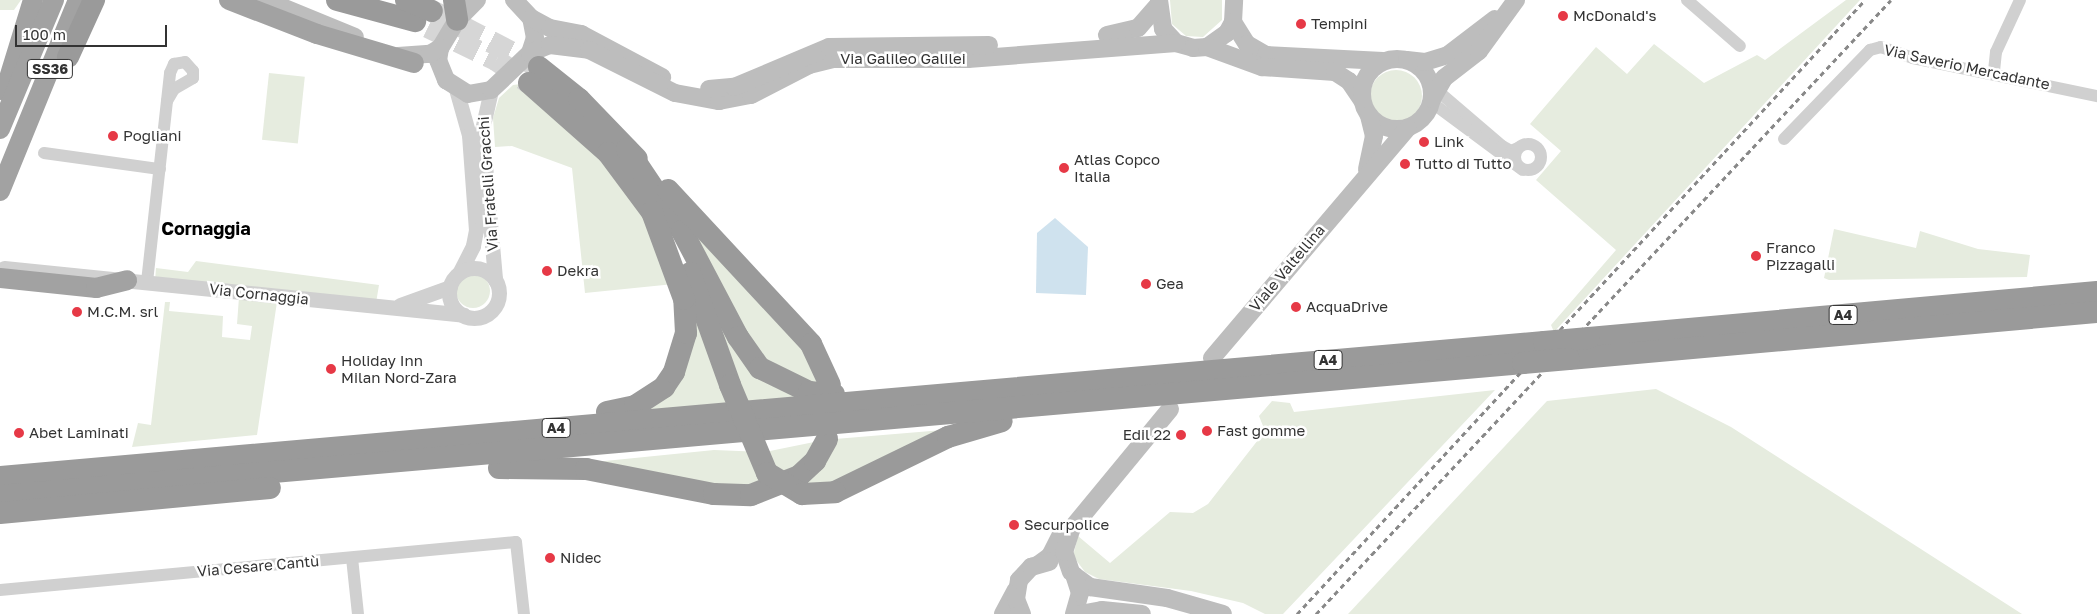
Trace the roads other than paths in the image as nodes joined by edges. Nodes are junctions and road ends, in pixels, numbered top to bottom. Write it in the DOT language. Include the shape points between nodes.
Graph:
graph roads {
  1 [pos="33,0"];
  2 [pos="54,0"];
  3 [pos="78,0"];
  4 [pos="94,0"];
  5 [pos="106,0"];
  6 [pos="229,0"];
  7 [pos="265,0"];
  8 [pos="337,0"];
  9 [pos="370,0"];
  10 [pos="477,0"];
  11 [pos="514,0"];
  12 [pos="1234,0"];
  13 [pos="1687,0"];
  14 [pos="2020,0"];
  15 [pos="1158,3"];
  16 [pos="1512,4"];
  17 [pos="456,10"];
  18 [pos="419,11"];
  19 [pos="531,18"];
  20 [pos="1233,22"];
  21 [pos="1176,43"];
  22 [pos="1740,46"];
  23 [pos="1207,47"];
  24 [pos="440,48"];
  25 [pos="68,57"];
  26 [pos="407,59"];
  27 [pos="1404,60"];
  28 [pos="1386,61"];
  29 [pos="533,68"];
  30 [pos="1994,71"];
  31 [pos="451,85"];
  32 [pos="491,90"];
  33 [pos="1433,92"];
  34 [pos="2097,96"];
  35 [pos="1362,100"];
  36 [pos="167,101"];
  37 [pos="1369,116"];
  38 [pos="0,125"];
  39 [pos="1408,128"];
  40 [pos="0,129"];
  41 [pos="22,138"];
  42 [pos="1784,139"];
  43 [pos="1518,148"];
  44 [pos="627,149"];
  45 [pos="44,153"];
  46 [pos="160,169"];
  47 [pos="1523,170"];
  48 [pos="1362,178"];
  49 [pos="0,191"];
  50 [pos="652,212"];
  51 [pos="2,273"];
  52 [pos="459,273"];
  53 [pos="127,280"];
  54 [pos="495,280"];
  55 [pos="147,282"];
  56 [pos="450,287"];
  57 [pos="2097,292"];
  58 [pos="391,307"];
  59 [pos="2097,312"];
  60 [pos="464,315"];
  61 [pos="1212,358"];
  62 [pos="1111,378"];
  63 [pos="830,385"];
  64 [pos="1091,401"];
  65 [pos="826,438"];
  66 [pos="0,463"];
  67 [pos="0,477"];
  68 [pos="0,496"];
  69 [pos="0,513"];
  70 [pos="352,558"];
  71 [pos="1039,564"];
  72 [pos="1073,574"];
  73 [pos="0,590"];
  74 [pos="1016,590"];
  75 [pos="358,614"];
  76 [pos="524,614"];
  77 [pos="1003,614"];
  78 [pos="1022,614"];
  79 [pos="1074,614"];
  80 [pos="1080,614"];
  81 [pos="1142,614"];
  82 [pos="1223,614"];
  1 -- 38 [label="highway" via="12,63"];
  2 -- 40 [label="highway, SS36"];
  3 -- 41 [label="highway, SS36"];
  4 -- 25 [label="highway"];
  5 -- 25 [label="highway"];
  6 -- 26 [label="highway" via="351,46"];
  7 -- 26 [label="main road"];
  8 -- 18 [label="highway"];
  9 -- 18 [label="highway"];
  10 -- 17 [label="main road"];
  11 -- 19 [label="main road"];
  12 -- 20 [label="main road"];
  13 -- 22 [label="street"];
  14 -- 30 [label="street" via="1996,52"];
  15 -- 19 [label="main road, Via Galileo Galilei" via="1149,19 1126,34 968,47 829,47 720,89 667,80 581,34 550,28"];
  15 -- 21 [label="main road" via="1162,29"];
  16 -- 27 [label="main road" via="1453,53 1425,62"];
  16 -- 33 [label="main road" via="1479,51 1450,72"];
  17 -- 24 [label="main road"];
  19 -- 29 [label="main road" via="535,38"];
  20 -- 23 [label="main road" via="1223,37"];
  20 -- 28 [label="main road" via="1247,44 1266,55 1366,63"];
  21 -- 23 [label="main road, Via Galileo Galilei"];
  21 -- 29 [label="main road, Via Galileo Galilei" via="968,60 834,59 809,65 751,95 719,101 675,93 589,50 550,45"];
  23 -- 35 [label="main road" via="1262,67 1335,72 1349,81"];
  24 -- 26 [label="main road" via="430,54"];
  24 -- 31 [label="main road" via="438,60"];
  25 -- 41 [label="highway"];
  26 -- 31 [label="main road"];
  27 -- 28 [label="main road"];
  27 -- 33 [label="main road" via="1422,69"];
  28 -- 35 [label="main road" via="1367,75"];
  29 -- 32 [label="main road"];
  29 -- 44 [label="highway" via="579,100"];
  29 -- 50 [label="highway" via="608,153"];
  30 -- 34 [label="street, Via Saverio Mercadante"];
  30 -- 42 [label="street, Via Saverio Mercadante" via="1913,58 1881,47 1870,50"];
  31 -- 32 [label="main road" via="468,94"];
  31 -- 52 [label="street, Via Fratelli Gracchi" via="469,135 476,230 473,246"];
  32 -- 54 [label="street, Via Fratelli Gracchi" via="482,130"];
  33 -- 39 [label="main road" via="1422,119"];
  33 -- 43 [label="street" via="1502,146 1510,151"];
  33 -- 47 [label="street"];
  35 -- 37 [label="main road"];
  36 -- 46 [label="street"];
  37 -- 39 [label="main road" via="1387,128"];
  37 -- 48 [label="main road, Viale Valtellina" via="1374,143"];
  39 -- 48 [label="main road, Viale Valtellina"];
  41 -- 49 [label="highway, SS36"];
  43 -- 47 [label="street" via="1515,160"];
  43 -- 47 [label="street" via="1534,145 1542,155 1536,168"];
  44 -- 62 [label="highway" via="682,231 738,337 760,368 773,377 809,392 848,394 1067,373"];
  44 -- 63 [label="highway" via="787,314 812,344"];
  45 -- 46 [label="street"];
  46 -- 55 [label="street"];
  48 -- 61 [label="main road, Viale Valtellina"];
  50 -- 64 [label="highway, bridge" via="690,271 730,385 767,473 802,494 836,492 983,424 1065,412"];
  50 -- 66 [label="highway" via="684,299 686,333 674,372 664,387 635,406 618,411"];
  51 -- 53 [label="highway" via="96,288"];
  52 -- 54 [label="street" via="480,269"];
  52 -- 56 [label="street"];
  53 -- 55 [label="street, Via Cornaggia"];
  54 -- 60 [label="street" via="499,294 493,308 480,317"];
  55 -- 58 [label="street, Via Cornaggia"];
  56 -- 58 [label="street, Via Cornaggia"];
  56 -- 60 [label="street" via="452,303"];
  57 -- 62 [label="highway, A4, bridge"];
  58 -- 60 [label="street, Via Cornaggia"];
  59 -- 64 [label="highway, A4, bridge"];
  62 -- 67 [label="highway, A4"];
  64 -- 68 [label="highway, A4"];
  65 -- 69 [label="highway" via="815,461 799,476 751,494 714,494 586,469 529,466"];
  70 -- 73 [label="street, Via Cesare Cantù"];
  70 -- 75 [label="street"];
  70 -- 76 [label="street, Via Cesare Cantù" via="516,542"];
  71 -- 72 [label="main road" via="1056,563"];
  71 -- 72 [label="main road" via="1052,553 1083,500 1167,409 1072,528 1064,552"];
  71 -- 74 [label="main road" via="1023,574"];
  72 -- 79 [label="main road" via="1080,595"];
  72 -- 82 [label="main road" via="1096,589 1167,598"];
  74 -- 77 [label="main road"];
  74 -- 78 [label="main road"];
  80 -- 81 [label="main road" via="1102,610"];
}
